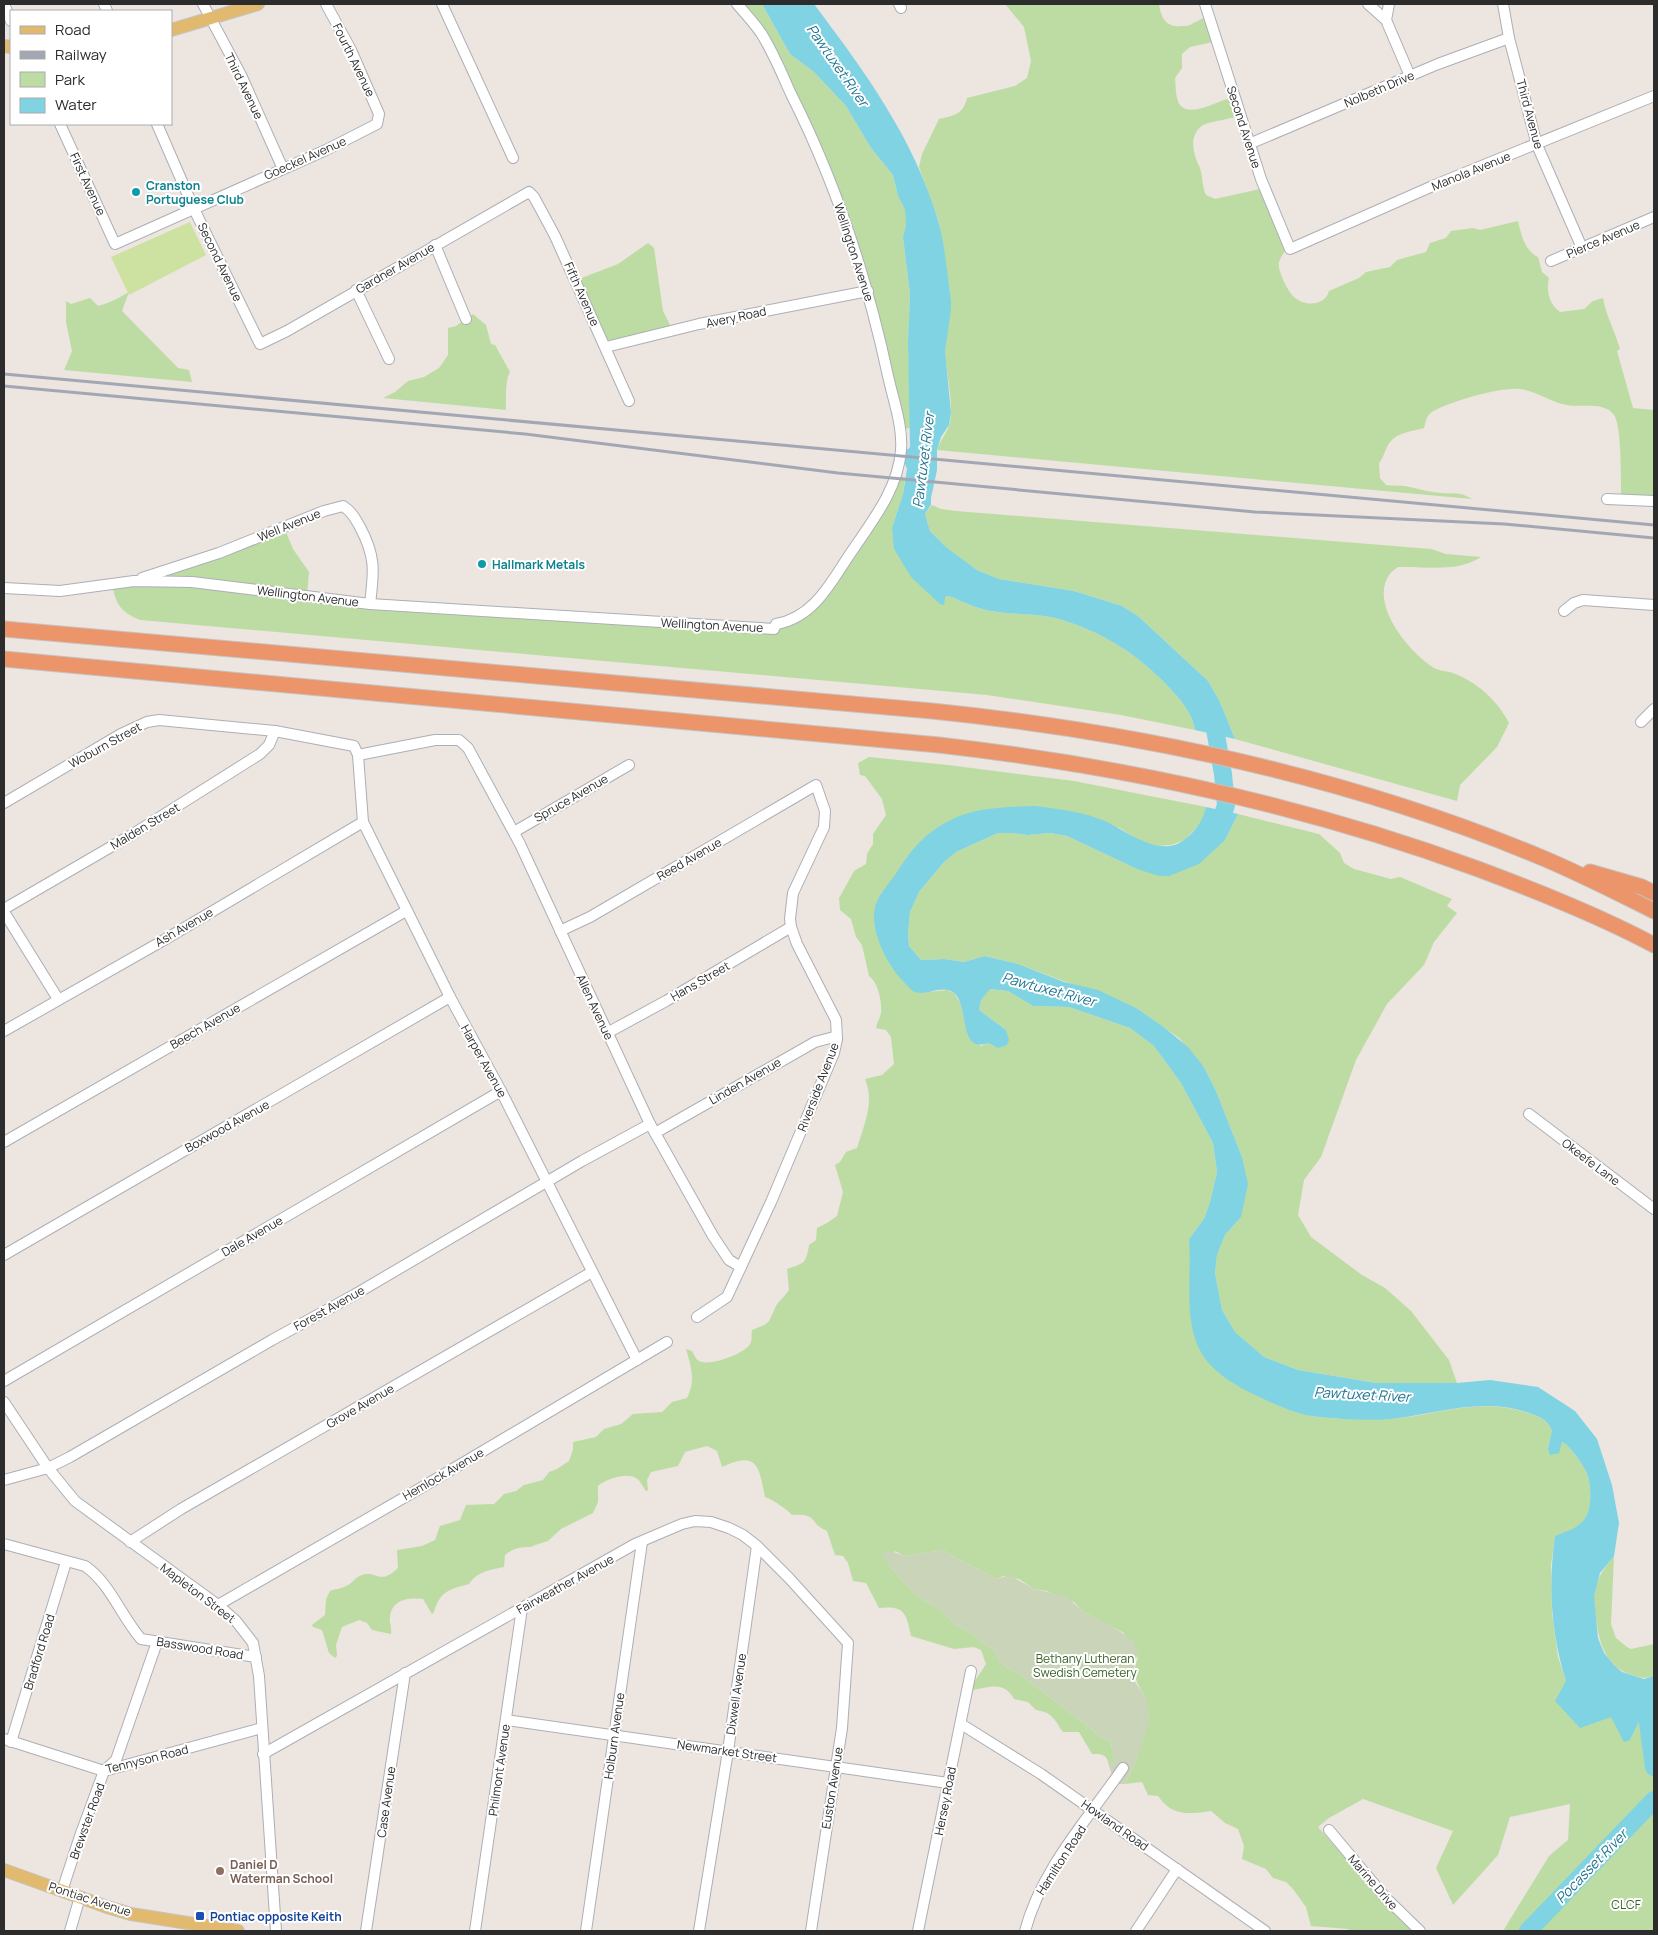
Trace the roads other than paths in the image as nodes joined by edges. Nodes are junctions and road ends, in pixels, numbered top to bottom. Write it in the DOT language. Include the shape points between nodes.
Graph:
graph roads {
  1 [pos="4,4"];
  2 [pos="203,4"];
  3 [pos="258,4"];
  4 [pos="326,4"];
  5 [pos="442,4"];
  6 [pos="737,4"];
  7 [pos="1205,4"];
  8 [pos="1368,4"];
  9 [pos="1389,4"];
  10 [pos="1503,4"];
  11 [pos="10,19"];
  12 [pos="210,19"];
  13 [pos="1386,20"];
  14 [pos="172,30"];
  15 [pos="1509,38"];
  16 [pos="1410,76"];
  17 [pos="1654,96"];
  18 [pos="379,116"];
  19 [pos="60,125"];
  20 [pos="157,125"];
  21 [pos="1250,144"];
  22 [pos="1536,145"];
  23 [pos="513,158"];
  24 [pos="282,169"];
  25 [pos="529,192"];
  26 [pos="194,209"];
  27 [pos="1654,217"];
  28 [pos="115,244"];
  29 [pos="435,245"];
  30 [pos="1582,248"];
  31 [pos="1290,249"];
  32 [pos="1551,261"];
  33 [pos="356,290"];
  34 [pos="868,291"];
  35 [pos="466,319"];
  36 [pos="260,344"];
  37 [pos="606,346"];
  38 [pos="389,359"];
  39 [pos="629,400"];
  40 [pos="1607,498"];
  41 [pos="1654,501"];
  42 [pos="134,581"];
  43 [pos="4,588"];
  44 [pos="370,604"];
  45 [pos="1654,605"];
  46 [pos="1564,611"];
  47 [pos="4,629"];
  48 [pos="4,659"];
  49 [pos="1654,709"];
  50 [pos="1641,722"];
  51 [pos="274,731"];
  52 [pos="358,755"];
  53 [pos="629,765"];
  54 [pos="816,785"];
  55 [pos="4,803"];
  56 [pos="363,822"];
  57 [pos="514,832"];
  58 [pos="1538,856"];
  59 [pos="1654,893"];
  60 [pos="4,911"];
  61 [pos="406,911"];
  62 [pos="1654,911"];
  63 [pos="791,927"];
  64 [pos="560,932"];
  65 [pos="1653,944"];
  66 [pos="450,998"];
  67 [pos="58,999"];
  68 [pos="4,1031"];
  69 [pos="606,1032"];
  70 [pos="837,1039"];
  71 [pos="501,1091"];
  72 [pos="1529,1114"];
  73 [pos="653,1129"];
  74 [pos="4,1142"];
  75 [pos="546,1181"];
  76 [pos="1654,1209"];
  77 [pos="4,1255"];
  78 [pos="741,1267"];
  79 [pos="592,1272"];
  80 [pos="697,1317"];
  81 [pos="668,1342"];
  82 [pos="637,1360"];
  83 [pos="4,1381"];
  84 [pos="4,1402"];
  85 [pos="48,1468"];
  86 [pos="4,1480"];
  87 [pos="130,1542"];
  88 [pos="642,1542"];
  89 [pos="4,1544"];
  90 [pos="757,1546"];
  91 [pos="66,1562"];
  92 [pos="218,1605"];
  93 [pos="522,1608"];
  94 [pos="157,1642"];
  95 [pos="848,1643"];
  96 [pos="256,1657"];
  97 [pos="971,1671"];
  98 [pos="405,1673"];
  99 [pos="506,1720"];
  100 [pos="961,1724"];
  101 [pos="262,1728"];
  102 [pos="614,1735"];
  103 [pos="8,1740"];
  104 [pos="728,1751"];
  105 [pos="263,1754"];
  106 [pos="835,1766"];
  107 [pos="1123,1768"];
  108 [pos="104,1772"];
  109 [pos="948,1783"];
  110 [pos="1094,1811"];
  111 [pos="1329,1830"];
  112 [pos="1177,1869"];
  113 [pos="4,1870"];
  114 [pos="62,1891"];
  115 [pos="80,1898"];
  116 [pos="189,1927"];
  117 [pos="70,1931"];
  118 [pos="238,1931"];
  119 [pos="276,1931"];
  120 [pos="366,1931"];
  121 [pos="475,1931"];
  122 [pos="586,1931"];
  123 [pos="698,1931"];
  124 [pos="811,1931"];
  125 [pos="918,1931"];
  126 [pos="1025,1931"];
  127 [pos="1136,1931"];
  128 [pos="1265,1931"];
  129 [pos="1420,1931"];
  1 -- 11 [label="street"];
  2 -- 12 [label="street, Third Avenue"];
  3 -- 12 [label="main road"];
  4 -- 18 [label="street, Fourth Avenue" via="351,50"];
  5 -- 23 [label="street"];
  6 -- 34 [label="street, Wellington Avenue" via="762,35 813,138"];
  7 -- 21 [label="street, Second Avenue"];
  8 -- 13 [label="street"];
  9 -- 13 [label="street"];
  10 -- 15 [label="street, Third Avenue"];
  12 -- 14 [label="main road"];
  12 -- 24 [label="street, Third Avenue" via="241,75"];
  13 -- 16 [label="street"];
  15 -- 16 [label="street, Nolbeth Drive"];
  15 -- 22 [label="street, Third Avenue"];
  16 -- 21 [label="street, Nolbeth Drive"];
  17 -- 22 [label="street, Manola Avenue"];
  18 -- 24 [label="street, Goeckel Avenue" via="377,124"];
  19 -- 28 [label="street, First Avenue"];
  20 -- 26 [label="street, Second Avenue"];
  21 -- 31 [label="street, Second Avenue"];
  22 -- 30 [label="street, Third Avenue"];
  22 -- 31 [label="street, Manola Avenue"];
  24 -- 26 [label="street, Goeckel Avenue"];
  25 -- 29 [label="street, Gardner Avenue"];
  25 -- 37 [label="street, Fifth Avenue" via="555,236"];
  26 -- 28 [label="street, Goeckel Avenue"];
  26 -- 36 [label="street, Second Avenue"];
  27 -- 30 [label="street, Pierce Avenue"];
  29 -- 33 [label="street, Gardner Avenue"];
  29 -- 35 [label="street"];
  30 -- 32 [label="street, Pierce Avenue"];
  33 -- 36 [label="street, Gardner Avenue"];
  33 -- 38 [label="street"];
  34 -- 37 [label="street, Avery Road" via="708,322"];
  34 -- 44 [label="street, Wellington Avenue" via="899,430 898,471 882,507 866,532 831,584 809,609 776,624 774,629"];
  37 -- 39 [label="street, Fifth Avenue"];
  40 -- 41 [label="street"];
  42 -- 43 [label="street, Wellington Avenue" via="60,591"];
  42 -- 44 [label="street, Wellington Avenue" via="206,583"];
  42 -- 44 [label="street, Well Avenue" via="343,506 352,511 373,558"];
  45 -- 46 [label="street" via="1584,600"];
  47 -- 58 [label="highway" via="941,712 1040,724 1150,742 1295,775 1400,806"];
  48 -- 65 [label="highway" via="939,745 1056,760 1201,787 1345,825 1448,858 1551,898"];
  49 -- 50 [label="street"];
  51 -- 52 [label="street" via="354,746"];
  51 -- 55 [label="street, Woburn Street" via="168,720 147,722"];
  51 -- 60 [label="street, Malden Street" via="269,745 260,754"];
  52 -- 56 [label="street, Harper Avenue"];
  52 -- 57 [label="street, Allen Avenue" via="435,740 459,740 468,748"];
  53 -- 57 [label="street, Spruce Avenue"];
  54 -- 63 [label="street, Riverside Avenue" via="825,812 824,827 793,893"];
  54 -- 64 [label="street, Reed Avenue"];
  56 -- 61 [label="street, Harper Avenue"];
  56 -- 67 [label="street, Ash Avenue"];
  57 -- 64 [label="street, Allen Avenue"];
  58 -- 59 [label="highway"];
  58 -- 62 [label="highway"];
  60 -- 67 [label="street"];
  61 -- 66 [label="street, Harper Avenue"];
  61 -- 74 [label="street, Beech Avenue"];
  63 -- 69 [label="street, Hans Street" via="666,1001"];
  63 -- 70 [label="street, Riverside Avenue" via="836,1020"];
  64 -- 69 [label="street, Allen Avenue"];
  66 -- 71 [label="street, Harper Avenue"];
  66 -- 77 [label="street, Boxwood Avenue"];
  67 -- 68 [label="street, Ash Avenue"];
  69 -- 73 [label="street, Allen Avenue"];
  70 -- 73 [label="street, Linden Avenue" via="815,1042"];
  70 -- 78 [label="street, Riverside Avenue" via="834,1053"];
  71 -- 75 [label="street, Harper Avenue"];
  71 -- 83 [label="street, Dale Avenue"];
  72 -- 76 [label="street, Okeefe Lane"];
  73 -- 75 [label="street, Forest Avenue"];
  73 -- 78 [label="street, Allen Avenue" via="713,1236 729,1260"];
  75 -- 79 [label="street, Harper Avenue"];
  75 -- 85 [label="street, Forest Avenue"];
  78 -- 80 [label="street, Riverside Avenue" via="727,1297"];
  79 -- 82 [label="street, Harper Avenue"];
  79 -- 87 [label="street, Grove Avenue" via="181,1509"];
  81 -- 82 [label="street, Hemlock Avenue"];
  82 -- 92 [label="street, Hemlock Avenue"];
  84 -- 85 [label="street, Mapleton Street"];
  85 -- 86 [label="street, Forest Avenue"];
  85 -- 87 [label="street, Mapleton Street" via="82,1508"];
  87 -- 92 [label="street, Mapleton Street"];
  88 -- 90 [label="street, Fairweather Avenue" via="682,1524 711,1522"];
  88 -- 93 [label="street, Fairweather Avenue"];
  88 -- 102 [label="street, Holburn Avenue"];
  89 -- 91 [label="street, Basswood Road"];
  90 -- 95 [label="street, Fairweather Avenue"];
  90 -- 104 [label="street, Dixwell Avenue"];
  91 -- 94 [label="street, Basswood Road" via="85,1566 94,1572 141,1639"];
  91 -- 103 [label="street, Bradford Road"];
  92 -- 96 [label="street, Mapleton Street" via="248,1635"];
  93 -- 98 [label="street, Fairweather Avenue"];
  93 -- 99 [label="street, Philmont Avenue"];
  94 -- 96 [label="street, Basswood Road"];
  94 -- 108 [label="street, Brewster Road" via="116,1760"];
  95 -- 106 [label="street, Euston Avenue" via="842,1728"];
  96 -- 101 [label="street, Mapleton Street"];
  97 -- 100 [label="street, Hersey Road"];
  98 -- 105 [label="street, Fairweather Avenue"];
  98 -- 120 [label="street, Case Avenue"];
  99 -- 102 [label="street, Newmarket Street"];
  99 -- 121 [label="street, Philmont Avenue"];
  100 -- 109 [label="street, Hersey Road"];
  100 -- 110 [label="street, Howland Road"];
  101 -- 105 [label="street, Mapleton Street"];
  101 -- 108 [label="street, Tennyson Road"];
  102 -- 104 [label="street, Newmarket Street"];
  102 -- 122 [label="street, Holburn Avenue"];
  103 -- 108 [label="street, Tennyson Road"];
  104 -- 106 [label="street, Newmarket Street"];
  104 -- 123 [label="street, Dixwell Avenue"];
  105 -- 119 [label="street, Mapleton Street"];
  106 -- 109 [label="street, Newmarket Street"];
  106 -- 124 [label="street, Euston Avenue"];
  107 -- 110 [label="street, Hamilton Road"];
  108 -- 114 [label="street, Brewster Road"];
  109 -- 125 [label="street, Hersey Road"];
  110 -- 112 [label="street, Howland Road"];
  110 -- 126 [label="street, Hamilton Road" via="1040,1891"];
  111 -- 129 [label="street, Marine Drive" via="1385,1897"];
  112 -- 127 [label="street"];
  112 -- 128 [label="street, Howland Road"];
  113 -- 114 [label="main road, Pontiac Avenue"];
  114 -- 115 [label="main road, Pontiac Avenue"];
  115 -- 116 [label="main road, Pontiac Avenue"];
  115 -- 117 [label="street"];
  116 -- 118 [label="main road, Pontiac Avenue"];
}
